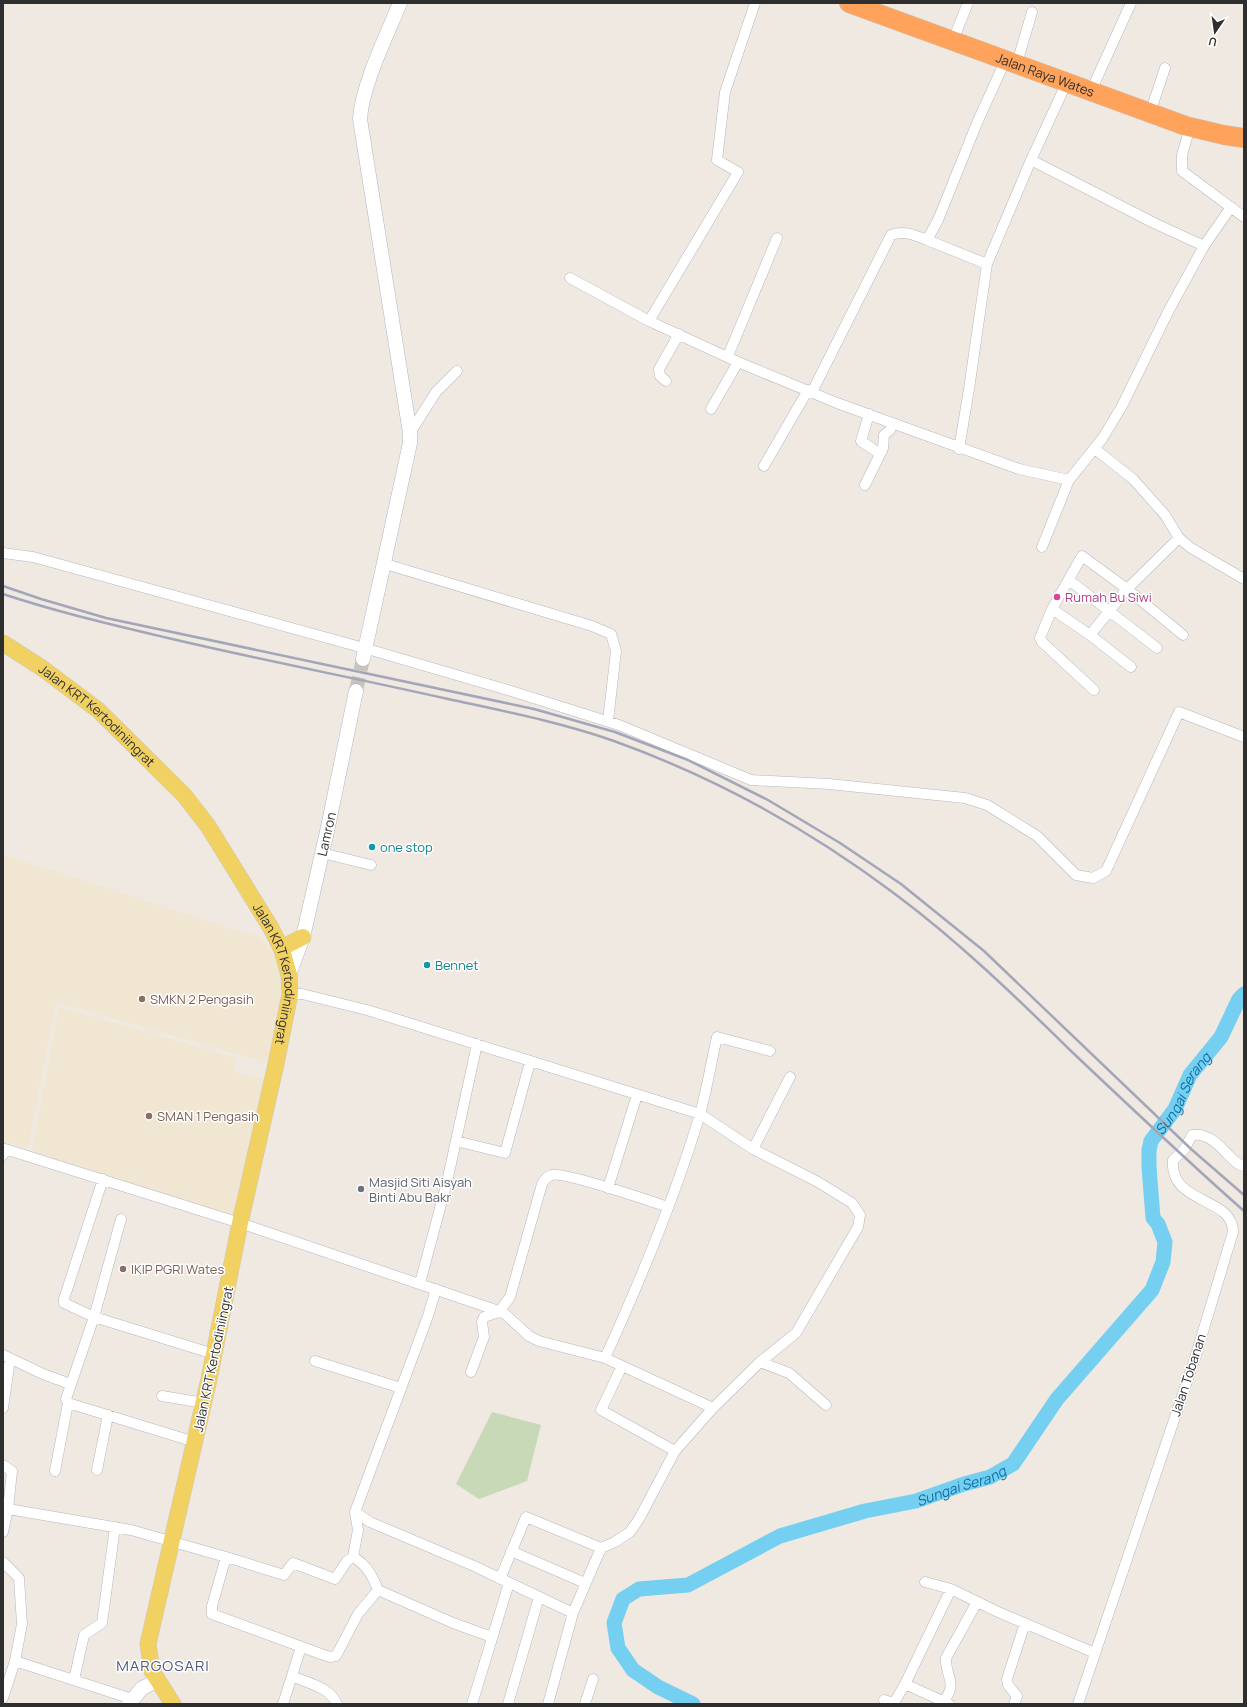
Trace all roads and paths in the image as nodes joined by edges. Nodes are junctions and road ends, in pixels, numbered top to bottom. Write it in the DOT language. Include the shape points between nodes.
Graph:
graph roads {
  1 [pos="400,3"];
  2 [pos="755,3"];
  3 [pos="849,3"];
  4 [pos="968,3"];
  5 [pos="1131,3"];
  6 [pos="1032,12"];
  7 [pos="953,40"];
  8 [pos="1011,61"];
  9 [pos="1165,68"];
  10 [pos="1068,82"];
  11 [pos="1091,91"];
  12 [pos="1150,113"];
  13 [pos="1190,127"];
  14 [pos="1244,138"];
  15 [pos="1031,160"];
  16 [pos="1231,207"];
  17 [pos="1244,217"];
  18 [pos="777,238"];
  19 [pos="927,240"];
  20 [pos="1204,246"];
  21 [pos="987,264"];
  22 [pos="570,278"];
  23 [pos="649,321"];
  24 [pos="679,334"];
  25 [pos="728,356"];
  26 [pos="738,362"];
  27 [pos="457,371"];
  28 [pos="666,381"];
  29 [pos="810,391"];
  30 [pos="711,409"];
  31 [pos="869,414"];
  32 [pos="893,422"];
  33 [pos="410,433"];
  34 [pos="959,449"];
  35 [pos="1095,449"];
  36 [pos="880,454"];
  37 [pos="764,466"];
  38 [pos="1069,480"];
  39 [pos="865,485"];
  40 [pos="1179,538"];
  41 [pos="1042,547"];
  42 [pos="3,553"];
  43 [pos="382,563"];
  44 [pos="1244,579"];
  45 [pos="1068,580"];
  46 [pos="1127,589"];
  47 [pos="1052,609"];
  48 [pos="1109,611"];
  49 [pos="1090,635"];
  50 [pos="1182,635"];
  51 [pos="3,643"];
  52 [pos="1157,648"];
  53 [pos="363,653"];
  54 [pos="1130,666"];
  55 [pos="1094,690"];
  56 [pos="356,691"];
  57 [pos="608,721"];
  58 [pos="1244,737"];
  59 [pos="322,853"];
  60 [pos="371,865"];
  61 [pos="303,937"];
  62 [pos="281,948"];
  63 [pos="289,975"];
  64 [pos="290,994"];
  65 [pos="477,1044"];
  66 [pos="770,1051"];
  67 [pos="530,1062"];
  68 [pos="790,1077"];
  69 [pos="637,1095"];
  70 [pos="700,1114"];
  71 [pos="456,1141"];
  72 [pos="753,1149"];
  73 [pos="4,1150"];
  74 [pos="1244,1166"];
  75 [pos="103,1179"];
  76 [pos="608,1188"];
  77 [pos="668,1207"];
  78 [pos="121,1219"];
  79 [pos="240,1223"];
  80 [pos="420,1283"];
  81 [pos="436,1289"];
  82 [pos="499,1312"];
  83 [pos="94,1317"];
  84 [pos="214,1354"];
  85 [pos="7,1357"];
  86 [pos="605,1358"];
  87 [pos="315,1361"];
  88 [pos="760,1362"];
  89 [pos="622,1366"];
  90 [pos="471,1372"];
  91 [pos="70,1384"];
  92 [pos="401,1388"];
  93 [pos="162,1396"];
  94 [pos="204,1402"];
  95 [pos="68,1403"];
  96 [pos="826,1404"];
  97 [pos="3,1408"];
  98 [pos="713,1408"];
  99 [pos="108,1415"];
  100 [pos="195,1442"];
  101 [pos="675,1451"];
  102 [pos="3,1465"];
  103 [pos="97,1470"];
  104 [pos="55,1471"];
  105 [pos="8,1509"];
  106 [pos="355,1512"];
  107 [pos="115,1527"];
  108 [pos="3,1532"];
  109 [pos="172,1542"];
  110 [pos="601,1548"];
  111 [pos="512,1551"];
  112 [pos="226,1557"];
  113 [pos="353,1557"];
  114 [pos="3,1562"];
  115 [pos="504,1581"];
  116 [pos="925,1582"];
  117 [pos="585,1583"];
  118 [pos="950,1589"];
  119 [pos="378,1590"];
  120 [pos="539,1597"];
  121 [pos="978,1602"];
  122 [pos="573,1613"];
  123 [pos="1025,1623"];
  124 [pos="492,1637"];
  125 [pos="301,1646"];
  126 [pos="1095,1653"];
  127 [pos="14,1661"];
  128 [pos="292,1676"];
  129 [pos="593,1679"];
  130 [pos="74,1680"];
  131 [pos="157,1681"];
  132 [pos="905,1684"];
  133 [pos="3,1698"];
  134 [pos="884,1700"];
  135 [pos="131,1702"];
  136 [pos="945,1703"];
  137 [pos="173,1704"];
  138 [pos="284,1704"];
  139 [pos="337,1704"];
  140 [pos="472,1704"];
  141 [pos="508,1704"];
  142 [pos="548,1704"];
  143 [pos="585,1704"];
  144 [pos="1014,1704"];
  145 [pos="1078,1704"];
  1 -- 33 [label="street" via="377,57 360,119"];
  2 -- 23 [label="street" via="725,92 717,160 738,172"];
  3 -- 7 [label="highway, Jalan Raya Wates"];
  4 -- 7 [label="street"];
  5 -- 11 [label="street"];
  6 -- 8 [label="street"];
  7 -- 8 [label="highway, Jalan Raya Wates"];
  8 -- 10 [label="highway, Jalan Raya Wates"];
  8 -- 19 [label="street" via="977,123 938,220"];
  9 -- 12 [label="street"];
  10 -- 11 [label="highway, Jalan Raya Wates"];
  10 -- 15 [label="street"];
  11 -- 12 [label="highway, Jalan Raya Wates"];
  12 -- 13 [label="highway, Jalan Raya Wates"];
  13 -- 14 [label="highway, Jalan Raya Wates"];
  13 -- 16 [label="street" via="1182,155 1182,171"];
  15 -- 20 [label="street"];
  15 -- 21 [label="street"];
  16 -- 17 [label="street"];
  16 -- 20 [label="street"];
  18 -- 25 [label="street"];
  19 -- 21 [label="street"];
  19 -- 29 [label="street" via="909,233 891,235"];
  20 -- 35 [label="street" via="1122,406"];
  21 -- 34 [label="street"];
  22 -- 23 [label="street"];
  23 -- 24 [label="street"];
  24 -- 25 [label="street"];
  24 -- 28 [label="street" via="659,369 660,376"];
  25 -- 26 [label="street"];
  26 -- 29 [label="street"];
  26 -- 30 [label="street"];
  27 -- 33 [label="street" via="436,392"];
  29 -- 31 [label="street" via="837,404"];
  29 -- 37 [label="street"];
  31 -- 32 [label="street"];
  31 -- 36 [label="street" via="861,441"];
  32 -- 34 [label="street"];
  32 -- 36 [label="street" via="884,437"];
  33 -- 43 [label="street" via="402,486"];
  34 -- 38 [label="street" via="1020,469"];
  35 -- 38 [label="street"];
  35 -- 40 [label="street" via="1133,479 1165,515"];
  36 -- 39 [label="street"];
  38 -- 41 [label="street"];
  40 -- 44 [label="street" via="1191,548"];
  40 -- 46 [label="street"];
  42 -- 53 [label="street" via="33,557"];
  43 -- 53 [label="street"];
  43 -- 57 [label="street" via="592,626 611,634 616,651"];
  45 -- 46 [label="street" via="1082,556"];
  45 -- 47 [label="street"];
  45 -- 48 [label="street"];
  46 -- 48 [label="street"];
  46 -- 50 [label="street"];
  47 -- 49 [label="street"];
  47 -- 55 [label="street" via="1041,633 1042,642"];
  48 -- 49 [label="street"];
  48 -- 52 [label="street"];
  49 -- 54 [label="street"];
  51 -- 62 [label="main road, Jalan KRT Kertodiniingrat" via="42,668 98,710 184,795 208,826"];
  53 -- 57 [label="street"];
  56 -- 59 [label="street, Lamron"];
  57 -- 58 [label="street" via="751,780 828,784 965,798 987,805 1037,836 1076,875 1093,878 1106,871 1179,712"];
  59 -- 60 [label="street"];
  59 -- 61 [label="street, Lamron"];
  61 -- 62 [label="main road"];
  61 -- 63 [label="street, Lamron"];
  62 -- 63 [label="main road, Jalan KRT Kertodiniingrat"];
  63 -- 64 [label="main road, Jalan KRT Kertodiniingrat"];
  64 -- 65 [label="street" via="302,994 367,1010"];
  64 -- 79 [label="main road, Jalan KRT Kertodiniingrat" via="252,1178"];
  65 -- 67 [label="street"];
  65 -- 71 [label="street"];
  66 -- 70 [label="street" via="717,1037"];
  67 -- 69 [label="street"];
  67 -- 71 [label="street" via="505,1153"];
  68 -- 72 [label="street"];
  69 -- 70 [label="street"];
  69 -- 76 [label="street"];
  70 -- 72 [label="street"];
  70 -- 77 [label="street"];
  71 -- 80 [label="street"];
  72 -- 88 [label="street" via="818,1182 847,1200 860,1215 858,1227 796,1333"];
  73 -- 75 [label="street"];
  74 -- 126 [label="street, Jalan Tobanan" via="1237,1164 1211,1140 1198,1135 1192,1136 1184,1150 1173,1160 1175,1179 1188,1191 1227,1214 1233,1224 1233,1232 1195,1358"];
  75 -- 79 [label="street"];
  75 -- 83 [label="street" via="64,1299 66,1305"];
  76 -- 77 [label="street"];
  76 -- 82 [label="street" via="557,1175 546,1178 542,1184 510,1296"];
  77 -- 86 [label="street" via="635,1293"];
  78 -- 83 [label="street"];
  79 -- 80 [label="street"];
  79 -- 84 [label="main road, Jalan KRT Kertodiniingrat"];
  80 -- 81 [label="street"];
  81 -- 82 [label="street"];
  81 -- 92 [label="street"];
  82 -- 86 [label="street" via="514,1321 528,1336 539,1341"];
  82 -- 90 [label="street" via="484,1317 484,1337"];
  83 -- 84 [label="street"];
  83 -- 91 [label="street"];
  84 -- 94 [label="main road, Jalan KRT Kertodiniingrat"];
  85 -- 91 [label="street"];
  85 -- 97 [label="street"];
  86 -- 89 [label="street"];
  87 -- 92 [label="street"];
  88 -- 96 [label="street" via="789,1373"];
  88 -- 98 [label="street"];
  89 -- 98 [label="street"];
  89 -- 101 [label="street" via="601,1410"];
  91 -- 95 [label="street" via="66,1398"];
  92 -- 106 [label="street"];
  93 -- 94 [label="street"];
  94 -- 100 [label="main road, Jalan KRT Kertodiniingrat"];
  95 -- 99 [label="street"];
  95 -- 104 [label="street"];
  98 -- 101 [label="street"];
  99 -- 100 [label="street"];
  99 -- 103 [label="street"];
  100 -- 109 [label="main road, Jalan KRT Kertodiniingrat"];
  101 -- 110 [label="street" via="635,1526 622,1538"];
  102 -- 105 [label="street" via="12,1471"];
  105 -- 107 [label="street"];
  105 -- 108 [label="street"];
  106 -- 113 [label="street" via="358,1530"];
  106 -- 115 [label="street" via="370,1522"];
  107 -- 109 [label="street"];
  107 -- 130 [label="street" via="102,1624 84,1635"];
  109 -- 112 [label="street"];
  109 -- 131 [label="main road, Jalan KRT Kertodiniingrat" via="148,1644 152,1671"];
  110 -- 111 [label="street" via="526,1517"];
  110 -- 117 [label="street"];
  111 -- 115 [label="street"];
  111 -- 117 [label="street"];
  112 -- 113 [label="street" via="284,1575 293,1563 334,1579"];
  112 -- 125 [label="street" via="212,1614"];
  113 -- 119 [label="street" via="368,1569"];
  114 -- 127 [label="street" via="14,1572 20,1585 22,1624"];
  115 -- 120 [label="street"];
  115 -- 124 [label="street"];
  116 -- 118 [label="street"];
  117 -- 122 [label="street"];
  118 -- 121 [label="street"];
  118 -- 132 [label="street"];
  119 -- 124 [label="street"];
  119 -- 125 [label="street" via="358,1614 336,1656 326,1656"];
  120 -- 122 [label="street"];
  120 -- 141 [label="street"];
  121 -- 123 [label="street"];
  121 -- 136 [label="street" via="946,1658 951,1682"];
  122 -- 142 [label="street"];
  123 -- 126 [label="street"];
  123 -- 144 [label="street" via="1007,1679 1008,1685 1017,1696"];
  124 -- 140 [label="street"];
  125 -- 128 [label="street"];
  126 -- 145 [label="street, Jalan Tobanan"];
  127 -- 130 [label="street"];
  127 -- 133 [label="street"];
  128 -- 138 [label="street"];
  128 -- 139 [label="street" via="324,1689"];
  129 -- 143 [label="street"];
  130 -- 135 [label="street"];
  131 -- 135 [label="street" via="142,1688"];
  131 -- 137 [label="main road, Jalan KRT Kertodiniingrat"];
  132 -- 134 [label="street" via="894,1703"];
  132 -- 136 [label="street"];
}
